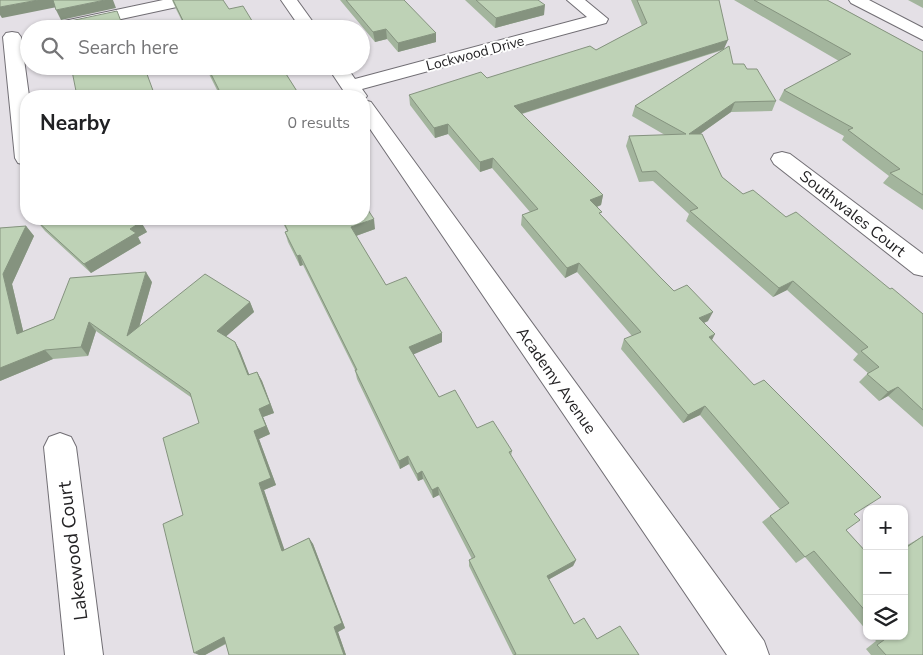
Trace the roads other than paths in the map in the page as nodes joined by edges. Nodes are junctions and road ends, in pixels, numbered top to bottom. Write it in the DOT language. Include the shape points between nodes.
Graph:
graph roads {
  1 [pos="186,0"];
  2 [pos="289,0"];
  3 [pos="575,0"];
  4 [pos="857,0"];
  5 [pos="92,20"];
  6 [pos="303,20"];
  7 [pos="923,35"];
  8 [pos="14,36"];
  9 [pos="342,75"];
  10 [pos="353,90"];
  11 [pos="370,92"];
  12 [pos="20,97"];
  13 [pos="370,114"];
  14 [pos="782,159"];
  15 [pos="923,267"];
  16 [pos="60,447"];
  17 [pos="84,655"];
  18 [pos="750,655"];
  1 -- 5 [label="street"];
  2 -- 6 [label="street"];
  3 -- 11 [label="street, Lockwood Drive" via="600,19"];
  4 -- 7 [label="street"];
  8 -- 12 [label="street"];
  9 -- 10 [label="street, Academy Avenue"];
  13 -- 18 [label="street, Academy Avenue"];
  14 -- 15 [label="street, Southwales Court"];
  16 -- 17 [label="street, Lakewood Court"];
}
